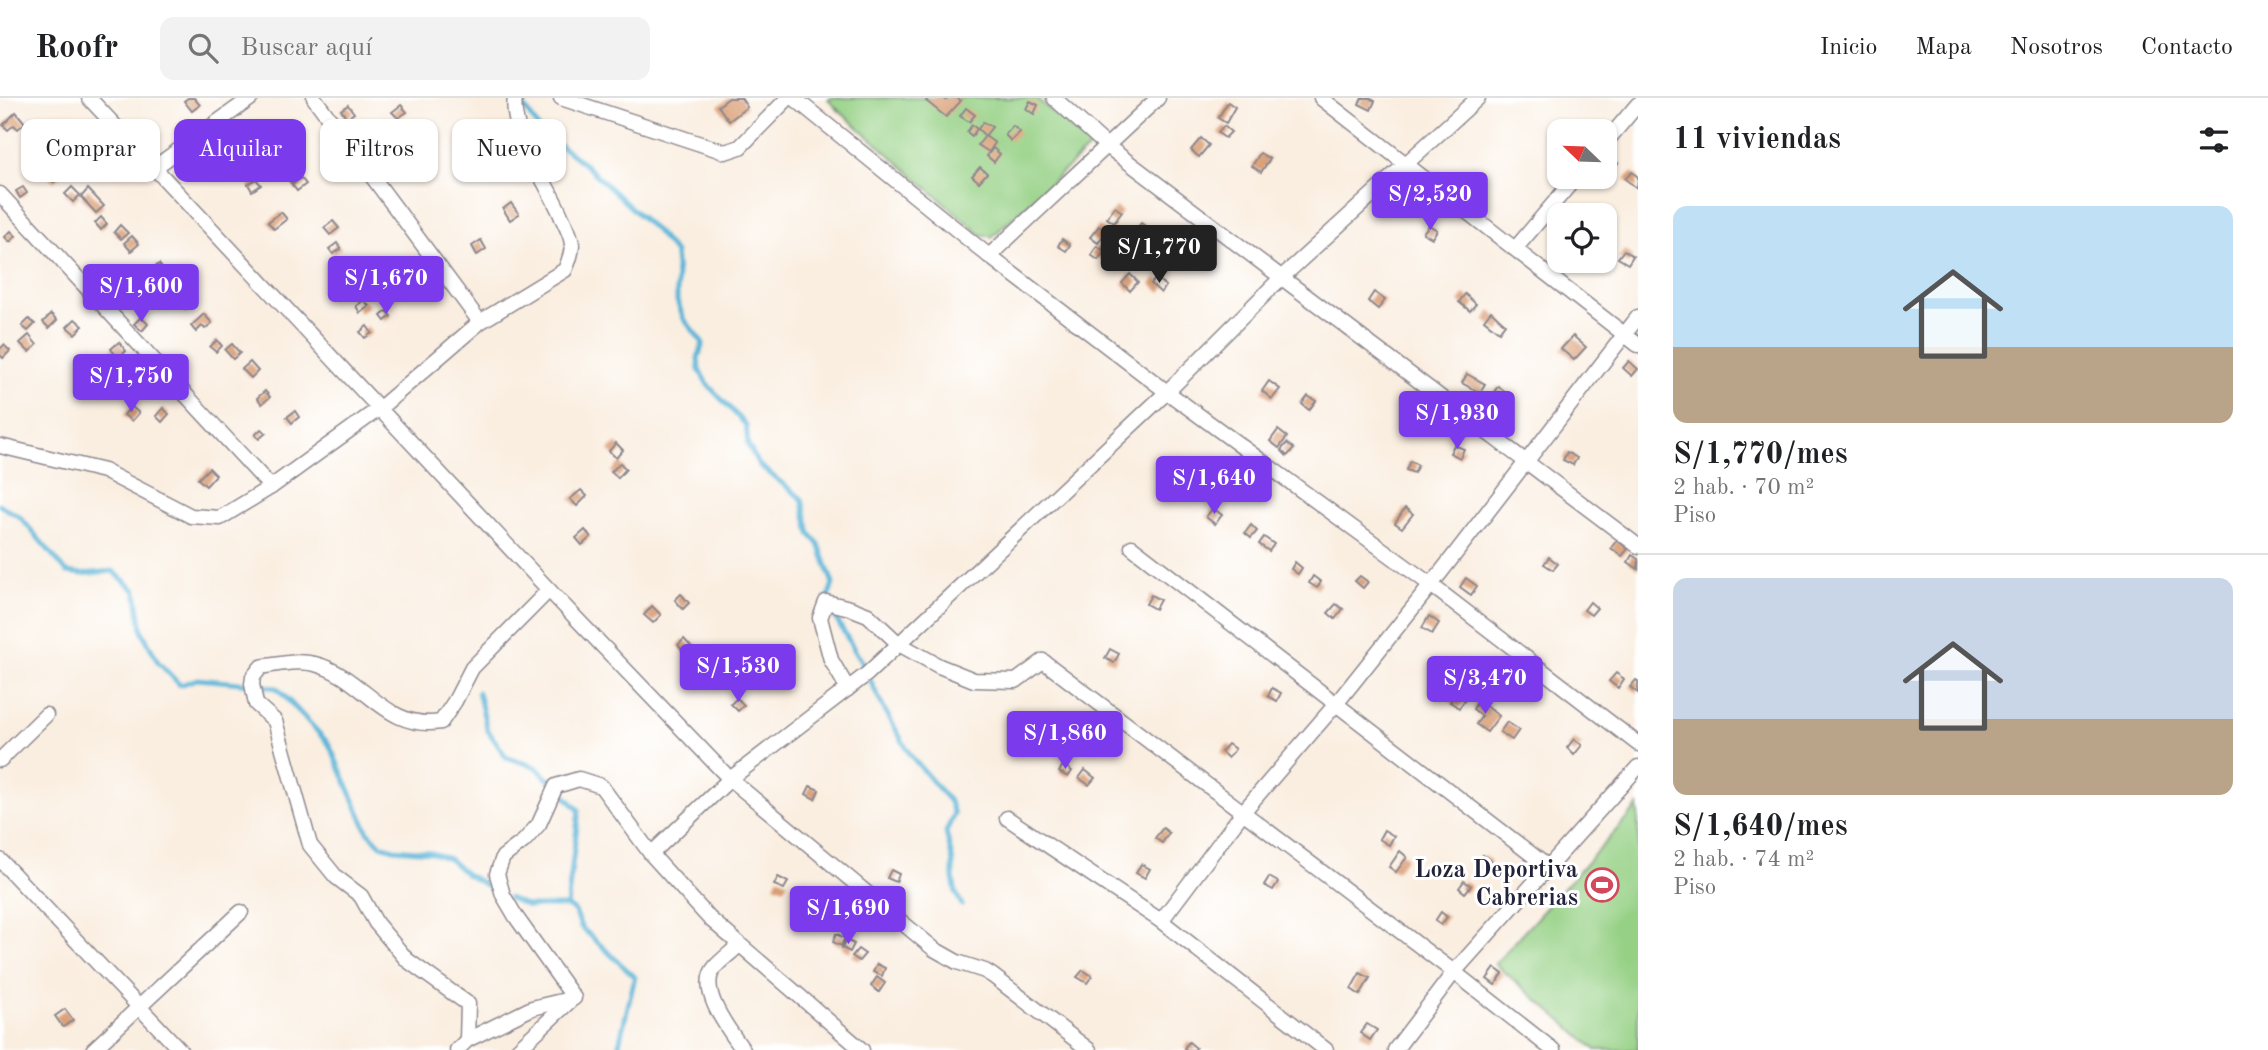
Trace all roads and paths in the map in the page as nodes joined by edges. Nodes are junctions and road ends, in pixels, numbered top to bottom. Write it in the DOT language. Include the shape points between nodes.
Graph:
graph roads {
  1 [pos="89,98"];
  2 [pos="251,98"];
  3 [pos="314,98"];
  4 [pos="515,98"];
  5 [pos="561,98"];
  6 [pos="788,98"];
  7 [pos="794,98"];
  8 [pos="1054,98"];
  9 [pos="1158,98"];
  10 [pos="1321,98"];
  11 [pos="1478,98"];
  12 [pos="1638,104"];
  13 [pos="108,119"];
  14 [pos="1617,129"];
  15 [pos="1107,146"];
  16 [pos="160,164"];
  17 [pos="1406,164"];
  18 [pos="160,174"];
  19 [pos="1566,189"];
  20 [pos="0,194"];
  21 [pos="1515,249"];
  22 [pos="989,256"];
  23 [pos="1282,277"];
  24 [pos="1638,317"];
  25 [pos="480,322"];
  26 [pos="1625,334"];
  27 [pos="1638,345"];
  28 [pos="1167,392"];
  29 [pos="380,408"];
  30 [pos="0,446"];
  31 [pos="1526,461"];
  32 [pos="271,487"];
  33 [pos="1638,546"];
  34 [pos="1132,547"];
  35 [pos="1431,585"];
  36 [pos="549,590"];
  37 [pos="899,644"];
  38 [pos="848,690"];
  39 [pos="1336,704"];
  40 [pos="47,715"];
  41 [pos="1638,744"];
  42 [pos="0,760"];
  43 [pos="1638,767"];
  44 [pos="730,779"];
  45 [pos="1243,812"];
  46 [pos="1007,818"];
  47 [pos="651,854"];
  48 [pos="0,860"];
  49 [pos="1548,867"];
  50 [pos="241,912"];
  51 [pos="1161,921"];
  52 [pos="739,945"];
  53 [pos="1454,972"];
  54 [pos="573,998"];
  55 [pos="139,1007"];
  56 [pos="462,1045"];
  57 [pos="93,1050"];
  58 [pos="180,1050"];
  59 [pos="517,1050"];
  60 [pos="743,1050"];
  61 [pos="862,1050"];
  62 [pos="1089,1050"];
  63 [pos="1326,1050"];
  64 [pos="1395,1050"];
  65 [pos="1553,1050"];
  1 -- 13 [label="street"];
  2 -- 16 [label="street"];
  3 -- 25 [label="street"];
  4 -- 25 [label="street" via="512,111 518,132 554,197 572,241 570,257 565,270"];
  5 -- 6 [label="street" via="724,152 740,147"];
  7 -- 22 [label="street"];
  8 -- 15 [label="street"];
  9 -- 15 [label="street"];
  10 -- 17 [label="street"];
  11 -- 17 [label="street"];
  12 -- 14 [label="street"];
  15 -- 22 [label="street"];
  15 -- 23 [label="street"];
  17 -- 21 [label="street"];
  17 -- 23 [label="street"];
  18 -- 29 [label="street"];
  19 -- 21 [label="street"];
  20 -- 32 [label="street"];
  21 -- 26 [label="street"];
  22 -- 28 [label="street"];
  23 -- 28 [label="street"];
  23 -- 31 [label="street"];
  24 -- 26 [label="street"];
  25 -- 29 [label="street"];
  26 -- 27 [label="street"];
  26 -- 31 [label="street"];
  28 -- 35 [label="street"];
  28 -- 37 [label="street"];
  29 -- 32 [label="street"];
  29 -- 36 [label="street"];
  30 -- 32 [label="street" via="104,471 191,516 220,518"];
  31 -- 33 [label="street"];
  31 -- 35 [label="street"];
  34 -- 39 [label="street"];
  35 -- 39 [label="street"];
  35 -- 41 [label="street"];
  36 -- 44 [label="street"];
  36 -- 56 [label="street" via="472,668 441,722 411,722 341,675 315,664 261,667 253,677 256,704 275,721 310,845 336,877 361,896 376,923 407,960 468,1003"];
  37 -- 38 [label="street"];
  37 -- 38 [label="street" via="868,615 826,602 820,618 831,660"];
  37 -- 45 [label="street" via="974,680 1016,681 1043,661"];
  38 -- 44 [label="street"];
  39 -- 45 [label="street"];
  39 -- 49 [label="street"];
  40 -- 42 [label="street"];
  43 -- 49 [label="street"];
  44 -- 47 [label="street"];
  44 -- 62 [label="street" via="934,949 993,976"];
  45 -- 51 [label="street"];
  45 -- 53 [label="street"];
  46 -- 51 [label="street"];
  47 -- 52 [label="street"];
  47 -- 54 [label="street" via="601,786 579,779 556,786 539,824 503,857 496,874 503,895"];
  48 -- 55 [label="street"];
  49 -- 53 [label="street"];
  50 -- 55 [label="street"];
  51 -- 63 [label="street"];
  52 -- 60 [label="street" via="713,969 708,983 711,998"];
  52 -- 61 [label="street"];
  53 -- 64 [label="street"];
  53 -- 65 [label="street"];
  54 -- 56 [label="street" via="532,1007"];
  54 -- 59 [label="street"];
  55 -- 57 [label="street"];
  55 -- 58 [label="street"];
}
